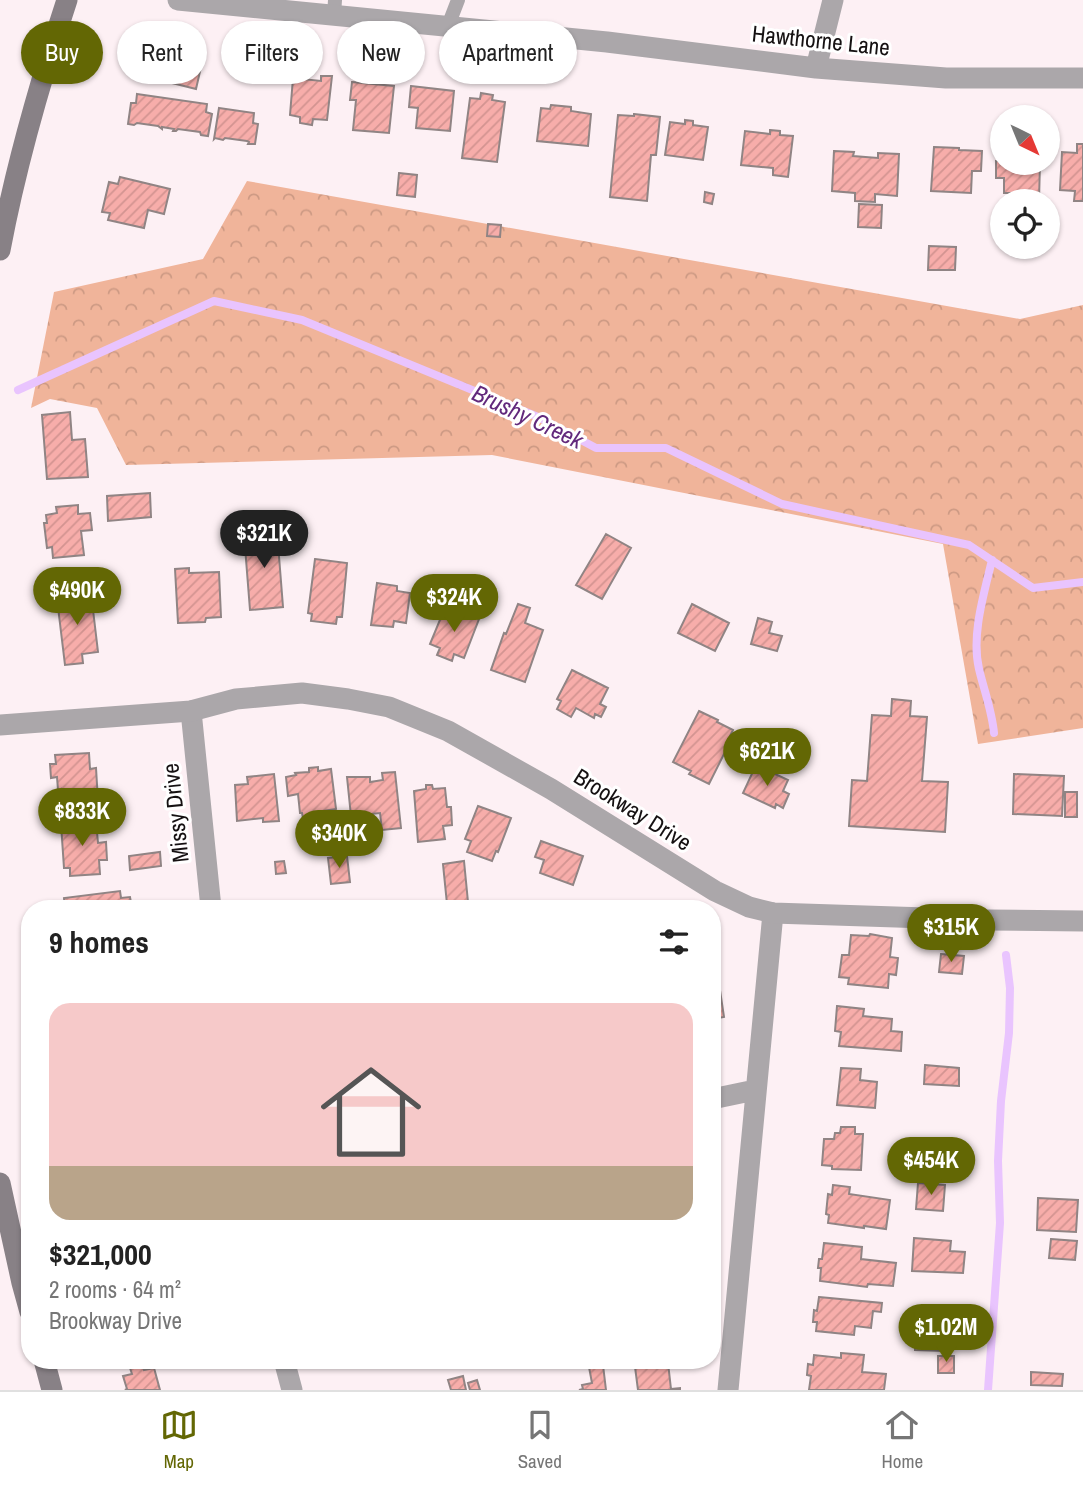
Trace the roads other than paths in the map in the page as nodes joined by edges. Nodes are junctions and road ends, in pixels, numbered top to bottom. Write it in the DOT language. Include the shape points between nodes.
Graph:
graph roads {
  1 [pos="67,0"];
  2 [pos="178,0"];
  3 [pos="458,0"];
  4 [pos="834,0"];
  5 [pos="334,8"];
  6 [pos="451,21"];
  7 [pos="439,24"];
  8 [pos="577,39"];
  9 [pos="816,68"];
  10 [pos="1083,78"];
  11 [pos="0,250"];
  12 [pos="191,711"];
  13 [pos="0,725"];
  14 [pos="210,900"];
  15 [pos="773,913"];
  16 [pos="1083,921"];
  17 [pos="755,1090"];
  18 [pos="721,1097"];
  19 [pos="0,1183"];
  20 [pos="21,1278"];
  21 [pos="46,1369"];
  22 [pos="286,1369"];
  23 [pos="52,1390"];
  24 [pos="292,1390"];
  25 [pos="728,1390"];
  1 -- 11 [label="main road" via="11,192"];
  2 -- 5 [label="street, Hawthorne Lane"];
  3 -- 6 [label="lane"];
  4 -- 9 [label="street"];
  5 -- 7 [label="street, Hawthorne Lane"];
  8 -- 9 [label="street, Hawthorne Lane"];
  9 -- 10 [label="street, Hawthorne Lane" via="946,78"];
  12 -- 13 [label="street, Brookway Drive"];
  12 -- 14 [label="street, Missy Drive"];
  12 -- 15 [label="street, Brookway Drive" via="236,699 302,693 389,707 482,750 715,891"];
  15 -- 16 [label="street, Brookway Drive"];
  15 -- 17 [label="street"];
  17 -- 18 [label="street"];
  17 -- 25 [label="street"];
  19 -- 20 [label="main road"];
  21 -- 23 [label="main road"];
  22 -- 24 [label="street"];
}
